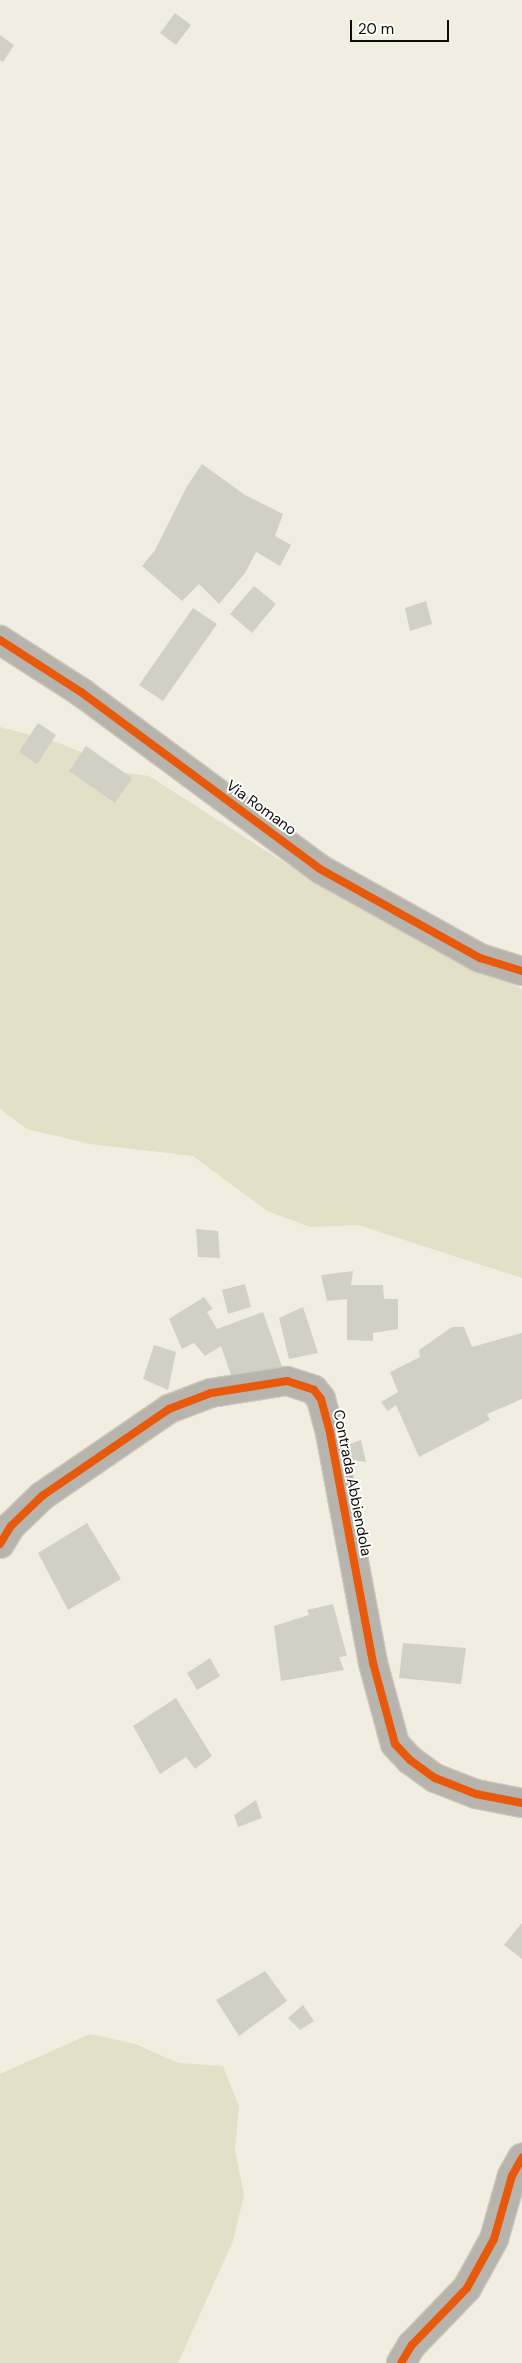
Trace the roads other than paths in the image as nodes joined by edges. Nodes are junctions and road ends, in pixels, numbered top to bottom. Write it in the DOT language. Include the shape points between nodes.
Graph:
graph roads {
  1 [pos="0,640"];
  2 [pos="522,971"];
  3 [pos="0,1544"];
  4 [pos="522,1803"];
  5 [pos="522,2158"];
  6 [pos="401,2363"];
  1 -- 2 [label="street, Via Romano" via="81,692 320,868 480,958"];
  3 -- 4 [label="street, Contrada Abbiendola" via="11,1526 42,1496 168,1409 211,1393 287,1381 314,1390 321,1399 330,1433 373,1663 395,1744 435,1778 476,1794"];
  5 -- 6 [label="street" via="512,2176 494,2239 467,2288 412,2345"];
}
